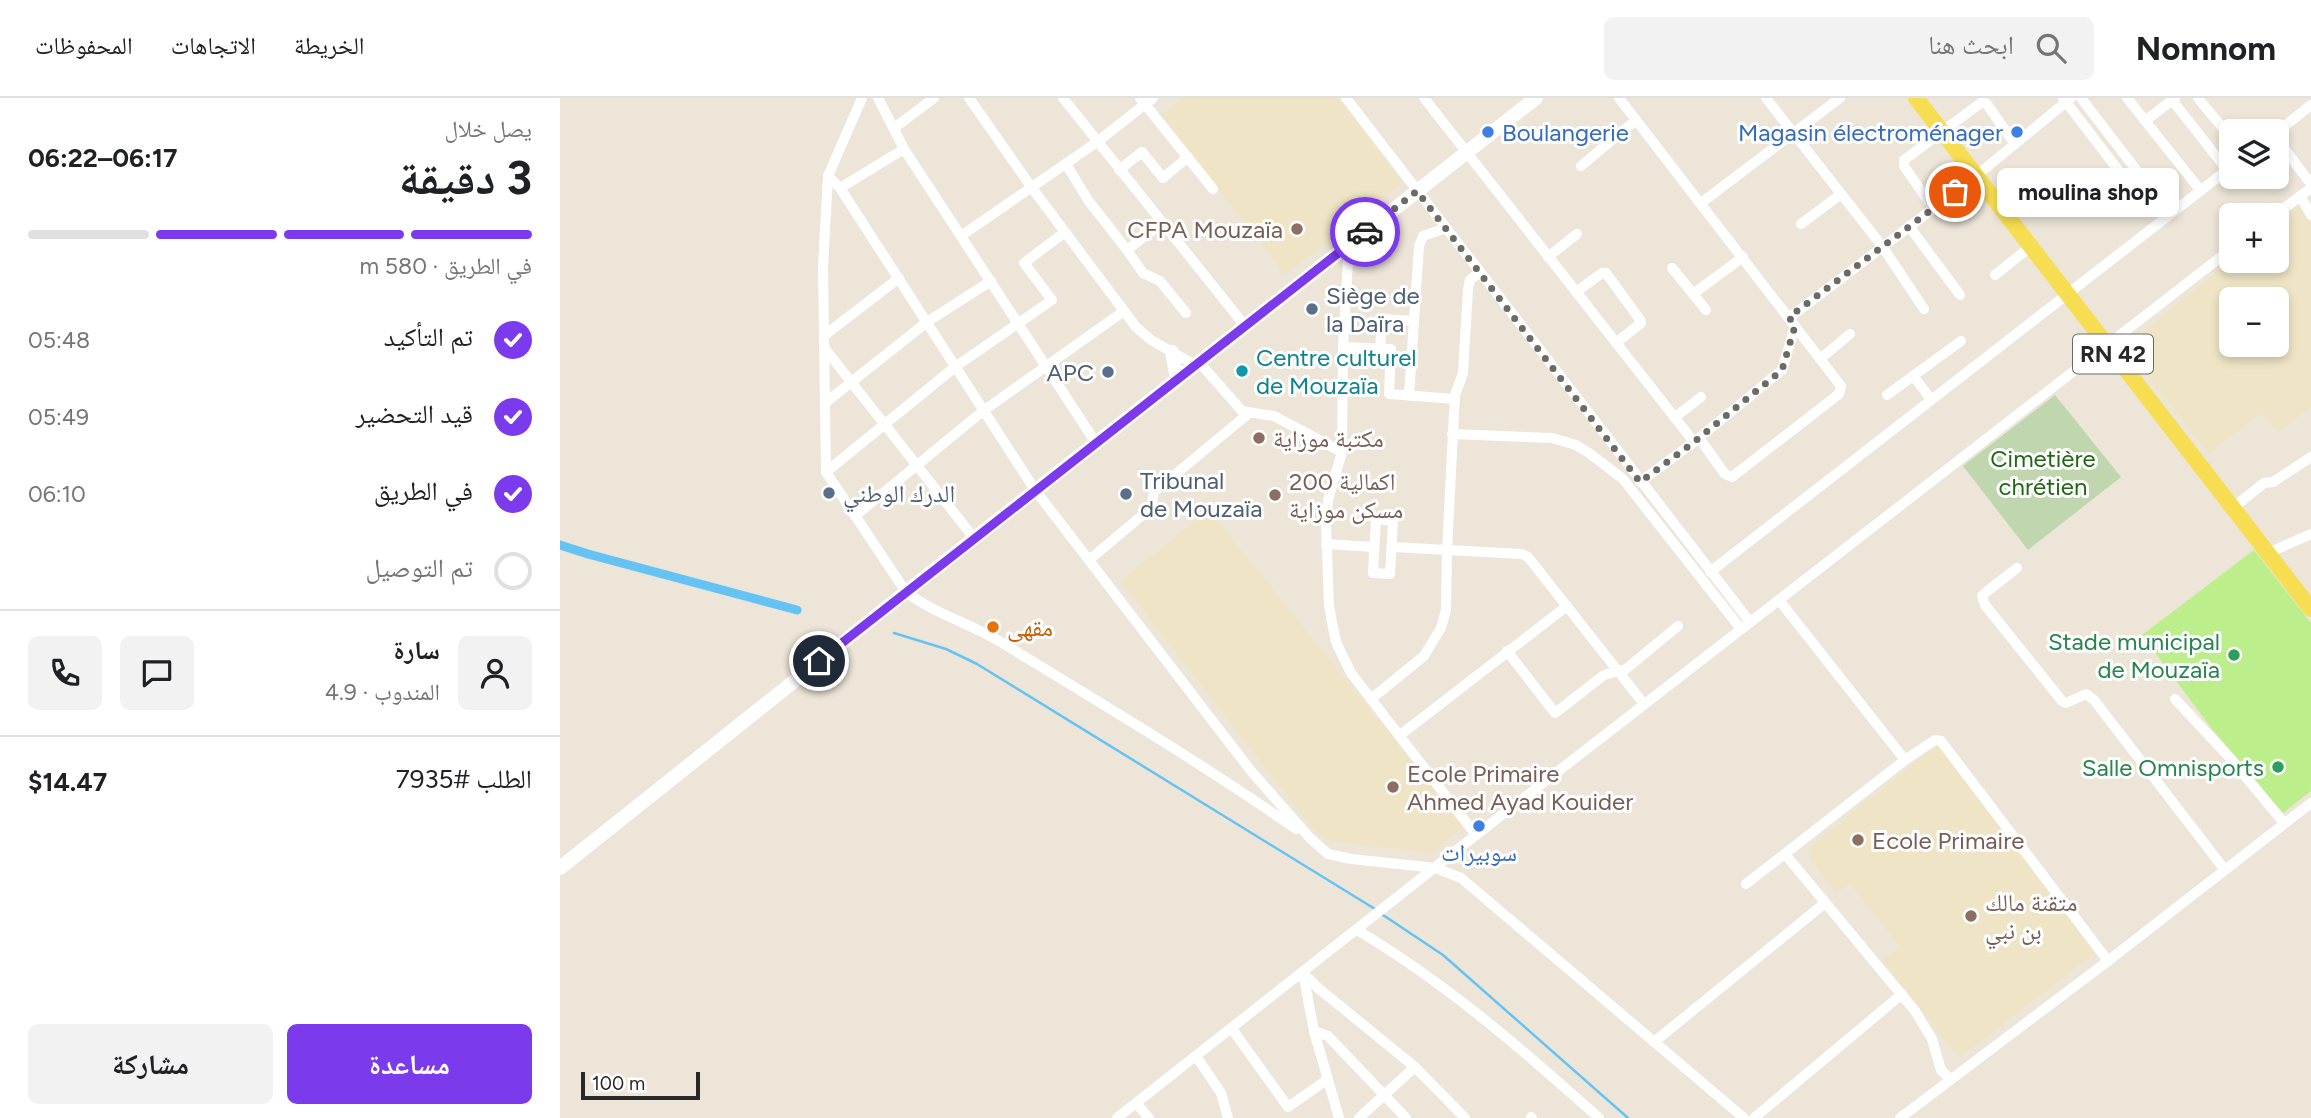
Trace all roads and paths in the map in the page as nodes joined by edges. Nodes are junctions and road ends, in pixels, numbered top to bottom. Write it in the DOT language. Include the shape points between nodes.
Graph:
graph roads {
  1 [pos="862,98"];
  2 [pos="878,98"];
  3 [pos="934,98"];
  4 [pos="970,98"];
  5 [pos="1063,98"];
  6 [pos="1346,98"];
  7 [pos="1424,98"];
  8 [pos="1536,98"];
  9 [pos="1619,98"];
  10 [pos="1766,98"];
  11 [pos="1840,98"];
  12 [pos="1916,98"];
  13 [pos="2081,98"];
  14 [pos="2127,98"];
  15 [pos="2198,98"];
  16 [pos="2067,99"];
  17 [pos="2174,99"];
  18 [pos="1146,100"];
  19 [pos="2311,105"];
  20 [pos="1636,120"];
  21 [pos="2145,121"];
  22 [pos="2289,122"];
  23 [pos="2219,123"];
  24 [pos="894,128"];
  25 [pos="1942,132"];
  26 [pos="1794,134"];
  27 [pos="1097,142"];
  28 [pos="2015,144"];
  29 [pos="904,149"];
  30 [pos="1466,152"];
  31 [pos="2219,155"];
  32 [pos="2289,156"];
  33 [pos="1188,158"];
  34 [pos="1066,164"];
  35 [pos="1581,166"];
  36 [pos="1119,170"];
  37 [pos="828,176"];
  38 [pos="1976,176"];
  39 [pos="2219,176"];
  40 [pos="2311,186"];
  41 [pos="841,188"];
  42 [pos="1032,188"];
  43 [pos="1213,189"];
  44 [pos="1417,191"];
  45 [pos="2201,191"];
  46 [pos="1841,194"];
  47 [pos="2300,196"];
  48 [pos="1701,203"];
  49 [pos="2289,205"];
  50 [pos="1933,208"];
  51 [pos="2148,209"];
  52 [pos="2170,214"];
  53 [pos="2311,215"];
  54 [pos="1162,223"];
  55 [pos="1801,223"];
  56 [pos="1909,226"];
  57 [pos="1446,228"];
  58 [pos="1065,232"];
  59 [pos="1577,234"];
  60 [pos="961,236"];
  61 [pos="1349,244"];
  62 [pos="1882,246"];
  63 [pos="2030,247"];
  64 [pos="1127,250"];
  65 [pos="1548,257"];
  66 [pos="1743,257"];
  67 [pos="2219,258"];
  68 [pos="1672,268"];
  69 [pos="1480,272"];
  70 [pos="1995,275"];
  71 [pos="899,278"];
  72 [pos="990,281"];
  73 [pos="1576,292"];
  74 [pos="1693,294"];
  75 [pos="1961,295"];
  76 [pos="2067,295"];
  77 [pos="1924,309"];
  78 [pos="1706,310"];
  79 [pos="1124,311"];
  80 [pos="1186,313"];
  81 [pos="1414,321"];
  82 [pos="927,322"];
  83 [pos="1792,322"];
  84 [pos="1019,325"];
  85 [pos="1245,326"];
  86 [pos="1850,334"];
  87 [pos="825,335"];
  88 [pos="1961,341"];
  89 [pos="1616,343"];
  90 [pos="2107,346"];
  91 [pos="1343,347"];
  92 [pos="1380,349"];
  93 [pos="825,350"];
  94 [pos="1172,352"];
  95 [pos="1820,359"];
  96 [pos="1197,363"];
  97 [pos="955,367"];
  98 [pos="1046,368"];
  99 [pos="1913,376"];
  100 [pos="1177,379"];
  101 [pos="851,383"];
  102 [pos="1409,395"];
  103 [pos="1887,395"];
  104 [pos="1701,397"];
  105 [pos="1455,399"];
  106 [pos="1931,399"];
  107 [pos="825,403"];
  108 [pos="983,411"];
  109 [pos="1248,414"];
  110 [pos="1675,417"];
  111 [pos="884,425"];
  112 [pos="1452,435"];
  113 [pos="1697,440"];
  114 [pos="1096,443"];
  115 [pos="1342,452"];
  116 [pos="2311,457"];
  117 [pos="917,465"];
  118 [pos="825,472"];
  119 [pos="1640,482"];
  120 [pos="1035,490"];
  121 [pos="2233,508"];
  122 [pos="855,516"];
  123 [pos="2311,534"];
  124 [pos="974,538"];
  125 [pos="1326,544"];
  126 [pos="1374,547"];
  127 [pos="1392,547"];
  128 [pos="1447,550"];
  129 [pos="2268,553"];
  130 [pos="1089,560"];
  131 [pos="2017,568"];
  132 [pos="1710,572"];
  133 [pos="906,592"];
  134 [pos="1779,600"];
  135 [pos="1567,606"];
  136 [pos="2311,609"];
  137 [pos="1746,625"];
  138 [pos="1678,626"];
  139 [pos="1507,651"];
  140 [pos="1618,673"];
  141 [pos="1371,699"];
  142 [pos="2175,699"];
  143 [pos="1644,704"];
  144 [pos="1399,736"];
  145 [pos="1905,760"];
  146 [pos="2311,803"];
  147 [pos="2284,823"];
  148 [pos="1476,835"];
  149 [pos="1310,838"];
  150 [pos="1785,854"];
  151 [pos="560,868"];
  152 [pos="1436,868"];
  153 [pos="2225,870"];
  154 [pos="1746,884"];
  155 [pos="1825,903"];
  156 [pos="1357,930"];
  157 [pos="2108,961"];
  158 [pos="1303,973"];
  159 [pos="1902,994"];
  160 [pos="1231,1029"];
  161 [pos="1314,1031"];
  162 [pos="1654,1042"];
  163 [pos="1196,1056"];
  164 [pos="1415,1067"];
  165 [pos="1328,1079"];
  166 [pos="1950,1079"];
  167 [pos="1384,1093"];
  168 [pos="1136,1103"];
  169 [pos="1399,1116"];
  170 [pos="1460,1116"];
  171 [pos="1117,1118"];
  172 [pos="1149,1118"];
  173 [pos="1228,1118"];
  174 [pos="1339,1118"];
  175 [pos="1359,1118"];
  176 [pos="1599,1118"];
  177 [pos="1744,1118"];
  178 [pos="1754,1118"];
  179 [pos="1900,1118"];
  1 -- 37 [label="street"];
  2 -- 24 [label="street"];
  3 -- 24 [label="street"];
  4 -- 42 [label="street"];
  5 -- 27 [label="street"];
  6 -- 44 [label="street"];
  7 -- 30 [label="street"];
  8 -- 30 [label="main road"];
  9 -- 20 [label="street"];
  10 -- 26 [label="street"];
  11 -- 26 [label="street"];
  12 -- 25 [label="main road, RN 42"];
  13 -- 52 [label="street"];
  14 -- 21 [label="street"];
  15 -- 23 [label="street"];
  16 -- 28 [label="street"];
  16 -- 51 [label="street"];
  17 -- 21 [label="street"];
  17 -- 31 [label="street"];
  18 -- 27 [label="street"];
  18 -- 33 [label="street"];
  19 -- 22 [label="street"];
  20 -- 35 [label="street"];
  20 -- 48 [label="street"];
  21 -- 45 [label="street"];
  24 -- 29 [label="street"];
  25 -- 28 [label="street" via="1982,102"];
  25 -- 38 [label="main road, RN 42"];
  25 -- 50 [label="street" via="1904,160"];
  26 -- 46 [label="street"];
  26 -- 48 [label="street"];
  27 -- 34 [label="street"];
  27 -- 36 [label="street"];
  28 -- 38 [label="street"];
  29 -- 41 [label="street"];
  29 -- 60 [label="street"];
  30 -- 44 [label="main road"];
  30 -- 65 [label="street"];
  32 -- 40 [label="street"];
  33 -- 36 [label="street" via="1163,178 1142,152"];
  33 -- 43 [label="street"];
  34 -- 42 [label="street"];
  34 -- 64 [label="street"];
  36 -- 54 [label="street"];
  37 -- 41 [label="street"];
  37 -- 87 [label="street"];
  38 -- 50 [label="street"];
  38 -- 63 [label="main road, RN 42"];
  39 -- 45 [label="street"];
  40 -- 47 [label="street"];
  41 -- 71 [label="street"];
  42 -- 58 [label="street"];
  42 -- 60 [label="street"];
  44 -- 57 [label="street"];
  44 -- 61 [label="main road"];
  45 -- 52 [label="street"];
  46 -- 55 [label="street"];
  46 -- 62 [label="street"];
  47 -- 49 [label="street"];
  47 -- 53 [label="street"];
  48 -- 66 [label="street"];
  50 -- 56 [label="street"];
  52 -- 76 [label="street"];
  54 -- 64 [label="street"];
  54 -- 85 [label="street"];
  56 -- 62 [label="street"];
  56 -- 75 [label="street"];
  57 -- 69 [label="street"];
  57 -- 81 [label="street" via="1420,240"];
  58 -- 79 [label="street"];
  58 -- 84 [label="street" via="1024,263 1052,300"];
  59 -- 65 [label="street"];
  60 -- 72 [label="street"];
  61 -- 85 [label="main road"];
  61 -- 91 [label="street"];
  62 -- 77 [label="street"];
  62 -- 83 [label="street"];
  63 -- 70 [label="street"];
  63 -- 76 [label="main road, RN 42"];
  64 -- 80 [label="street" via="1143,274 1160,281"];
  65 -- 73 [label="street"];
  66 -- 74 [label="street"];
  66 -- 83 [label="street"];
  67 -- 90 [label="street"];
  68 -- 74 [label="street"];
  69 -- 105 [label="street" via="1470,280 1468,289 1463,373"];
  69 -- 119 [label="street"];
  71 -- 82 [label="street"];
  71 -- 87 [label="street"];
  72 -- 82 [label="street"];
  72 -- 84 [label="street"];
  73 -- 89 [label="street"];
  73 -- 89 [label="street" via="1606,273 1641,321"];
  74 -- 78 [label="street"];
  76 -- 90 [label="main road, RN 42"];
  76 -- 106 [label="street"];
  79 -- 94 [label="street" via="1145,336"];
  79 -- 98 [label="street"];
  81 -- 92 [label="street" via="1382,319"];
  81 -- 102 [label="street"];
  82 -- 97 [label="street"];
  82 -- 101 [label="street"];
  83 -- 95 [label="street"];
  83 -- 113 [label="street" via="1782,370"];
  84 -- 97 [label="street"];
  84 -- 98 [label="street"];
  85 -- 96 [label="main road"];
  86 -- 95 [label="street"];
  87 -- 93 [label="street"];
  88 -- 99 [label="street"];
  89 -- 110 [label="street"];
  90 -- 121 [label="main road, RN 42"];
  90 -- 134 [label="street"];
  91 -- 92 [label="street"];
  91 -- 115 [label="street"];
  92 -- 102 [label="street" via="1391,349 1389,394"];
  93 -- 101 [label="street"];
  93 -- 107 [label="street"];
  94 -- 96 [label="street"];
  94 -- 100 [label="main road"];
  95 -- 113 [label="street" via="1841,386 1839,394 1732,477"];
  96 -- 100 [label="main road"];
  96 -- 109 [label="street"];
  97 -- 108 [label="street"];
  97 -- 111 [label="street"];
  98 -- 108 [label="street"];
  98 -- 114 [label="street"];
  99 -- 103 [label="street"];
  99 -- 106 [label="street"];
  100 -- 114 [label="main road"];
  101 -- 107 [label="street"];
  101 -- 111 [label="street"];
  102 -- 105 [label="street"];
  104 -- 110 [label="street"];
  105 -- 112 [label="street"];
  106 -- 132 [label="street"];
  107 -- 118 [label="street"];
  108 -- 117 [label="street"];
  108 -- 120 [label="street"];
  109 -- 115 [label="street" via="1274,416"];
  109 -- 130 [label="street" via="1154,492 1147,511"];
  110 -- 113 [label="street"];
  111 -- 117 [label="street"];
  111 -- 118 [label="street"];
  112 -- 128 [label="street"];
  112 -- 137 [label="street" via="1552,438 1589,453 1623,479"];
  113 -- 119 [label="street"];
  114 -- 120 [label="main road"];
  115 -- 125 [label="street" via="1328,500"];
  116 -- 121 [label="street" via="2264,483"];
  117 -- 122 [label="street"];
  117 -- 124 [label="street"];
  118 -- 122 [label="street"];
  119 -- 132 [label="street"];
  120 -- 124 [label="main road"];
  120 -- 130 [label="street"];
  121 -- 129 [label="main road, RN 42"];
  122 -- 133 [label="street"];
  123 -- 129 [label="street"];
  124 -- 133 [label="main road"];
  125 -- 126 [label="street"];
  125 -- 141 [label="street" via="1336,642"];
  126 -- 127 [label="street" via="1373,573 1390,574"];
  126 -- 127 [label="street" via="1376,519 1393,520"];
  127 -- 128 [label="street"];
  128 -- 135 [label="street" via="1522,554"];
  128 -- 141 [label="street" via="1446,610 1434,642 1424,656"];
  129 -- 136 [label="main road, RN 42"];
  130 -- 149 [label="street" via="1251,771"];
  131 -- 153 [label="street" via="1982,596 1985,605 2063,701 2086,694 2094,700"];
  132 -- 137 [label="street"];
  133 -- 149 [label="street" via="986,634 1223,778"];
  133 -- 151 [label="main road"];
  134 -- 137 [label="street"];
  134 -- 145 [label="street"];
  135 -- 139 [label="street"];
  135 -- 140 [label="street"];
  137 -- 143 [label="street"];
  138 -- 140 [label="street"];
  139 -- 140 [label="street" via="1555,713 1604,675"];
  139 -- 144 [label="street"];
  140 -- 143 [label="street"];
  141 -- 144 [label="street"];
  142 -- 147 [label="street"];
  143 -- 148 [label="street"];
  144 -- 148 [label="street"];
  145 -- 150 [label="street"];
  145 -- 157 [label="street" via="1935,740 1941,741"];
  146 -- 147 [label="street"];
  147 -- 153 [label="street"];
  148 -- 152 [label="street"];
  149 -- 152 [label="street" via="1339,856"];
  150 -- 154 [label="street"];
  150 -- 155 [label="street"];
  152 -- 156 [label="street"];
  152 -- 162 [label="street" via="1461,878"];
  153 -- 157 [label="street"];
  155 -- 159 [label="street"];
  155 -- 162 [label="street"];
  156 -- 158 [label="street"];
  156 -- 176 [label="street" via="1407,960 1483,1017"];
  157 -- 166 [label="street"];
  158 -- 160 [label="street"];
  158 -- 161 [label="street"];
  158 -- 164 [label="street"];
  159 -- 166 [label="street" via="1926,1026 1941,1070"];
  159 -- 178 [label="street"];
  160 -- 163 [label="street"];
  160 -- 165 [label="street" via="1288,1107"];
  161 -- 165 [label="street"];
  161 -- 167 [label="street" via="1328,1037"];
  162 -- 177 [label="street"];
  163 -- 168 [label="street"];
  163 -- 173 [label="street" via="1221,1093"];
  164 -- 167 [label="street"];
  164 -- 170 [label="street"];
  165 -- 174 [label="street"];
  166 -- 179 [label="street"];
  167 -- 169 [label="street"];
  167 -- 175 [label="street"];
  168 -- 171 [label="street"];
  168 -- 172 [label="street"];
}
